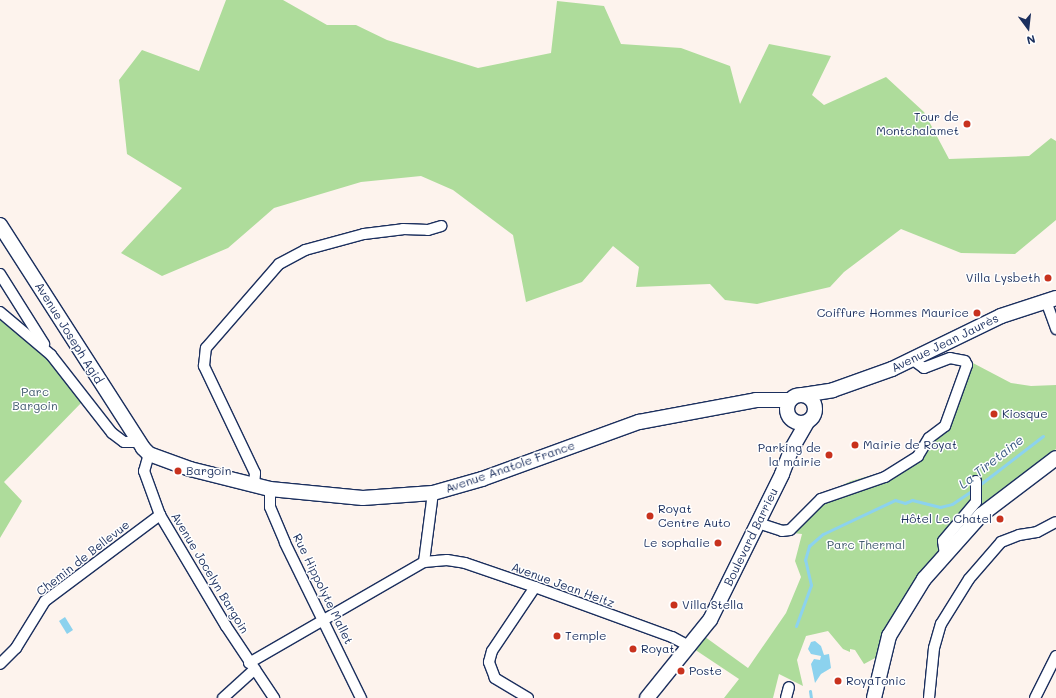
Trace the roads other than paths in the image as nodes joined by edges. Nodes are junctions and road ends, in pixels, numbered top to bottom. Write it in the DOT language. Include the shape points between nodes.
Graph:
graph roads {
  1 [pos="0,225"];
  2 [pos="441,226"];
  3 [pos="0,274"];
  4 [pos="1051,300"];
  5 [pos="0,312"];
  6 [pos="1056,329"];
  7 [pos="51,355"];
  8 [pos="913,360"];
  9 [pos="833,390"];
  10 [pos="796,398"];
  11 [pos="745,404"];
  12 [pos="811,416"];
  13 [pos="791,418"];
  14 [pos="137,442"];
  15 [pos="791,450"];
  16 [pos="149,454"];
  17 [pos="1056,458"];
  18 [pos="976,481"];
  19 [pos="254,485"];
  20 [pos="270,489"];
  21 [pos="433,493"];
  22 [pos="160,515"];
  23 [pos="1056,522"];
  24 [pos="758,523"];
  25 [pos="946,554"];
  26 [pos="424,562"];
  27 [pos="534,587"];
  28 [pos="324,619"];
  29 [pos="691,646"];
  30 [pos="1056,656"];
  31 [pos="0,664"];
  32 [pos="252,666"];
  33 [pos="789,687"];
  34 [pos="223,698"];
  35 [pos="274,698"];
  36 [pos="361,698"];
  37 [pos="528,698"];
  38 [pos="648,698"];
  39 [pos="786,698"];
  40 [pos="874,698"];
  41 [pos="929,698"];
  42 [pos="1035,698"];
  1 -- 14 [label="main road, Avenue Joseph Agid"];
  2 -- 19 [label="street" via="428,230 403,229 364,234 305,250 279,264 206,348 204,366 255,473"];
  3 -- 7 [label="street"];
  4 -- 6 [label="street"];
  4 -- 8 [label="main road, Avenue Jean Jaurès" via="1001,316"];
  5 -- 7 [label="street"];
  7 -- 14 [label="street" via="112,433 124,442"];
  8 -- 9 [label="main road, Avenue Jean Jaurès"];
  8 -- 24 [label="street" via="924,368 939,360 952,358 965,361 968,365 945,426 929,438 918,456 885,477 821,499 790,530 782,531"];
  9 -- 10 [label="main road, Avenue Jean Jaurès"];
  9 -- 12 [label="main road, Avenue Jean Jaurès"];
  10 -- 11 [label="main road, Avenue Anatole France"];
  10 -- 12 [label="main road" via="811,399"];
  10 -- 13 [label="main road, Boulevard Barrieu" via="787,408"];
  11 -- 13 [label="main road, Avenue Anatole France" via="775,409"];
  11 -- 21 [label="main road, Avenue Anatole France" via="708,408 639,422 482,479"];
  12 -- 13 [label="main road, Avenue Anatole France"];
  12 -- 15 [label="main road, Boulevard Barrieu"];
  13 -- 15 [label="main road, Boulevard Barrieu"];
  14 -- 16 [label="main road, Avenue Anatole France"];
  15 -- 24 [label="main road, Boulevard Barrieu"];
  16 -- 19 [label="main road, Avenue Anatole France" via="190,469"];
  16 -- 22 [label="street, Avenue Jocelyn Bargoin" via="144,471"];
  17 -- 25 [label="main road" via="995,503"];
  18 -- 25 [label="street" via="976,502 943,541"];
  19 -- 20 [label="main road, Avenue Anatole France"];
  20 -- 21 [label="main road, Avenue Anatole France" via="363,498"];
  20 -- 28 [label="street, Rue Hippolyte Mallet" via="270,507 282,536"];
  21 -- 26 [label="street"];
  22 -- 31 [label="street, Chemin de Bellevue" via="45,601 16,648"];
  22 -- 32 [label="street, Avenue Jocelyn Bargoin"];
  23 -- 41 [label="street" via="1037,532 1019,535 1002,542 969,580 941,624 934,648"];
  24 -- 29 [label="main road, Boulevard Barrieu" via="715,610"];
  25 -- 40 [label="main road" via="924,579 889,636"];
  26 -- 27 [label="street, Avenue Jean Heitz" via="447,560 465,563"];
  26 -- 28 [label="street, Avenue Jean Heitz"];
  27 -- 29 [label="street, Avenue Jean Heitz"];
  27 -- 37 [label="street" via="492,651 489,662 496,678"];
  28 -- 32 [label="street, Avenue Jean Heitz"];
  28 -- 36 [label="street, Rue Hippolyte Mallet"];
  29 -- 38 [label="main road, Boulevard Barrieu"];
  30 -- 42 [label="street"];
  32 -- 34 [label="street, Avenue Jean Heitz"];
  32 -- 35 [label="street, Avenue Jocelyn Bargoin"];
  33 -- 39 [label="street"];
}
